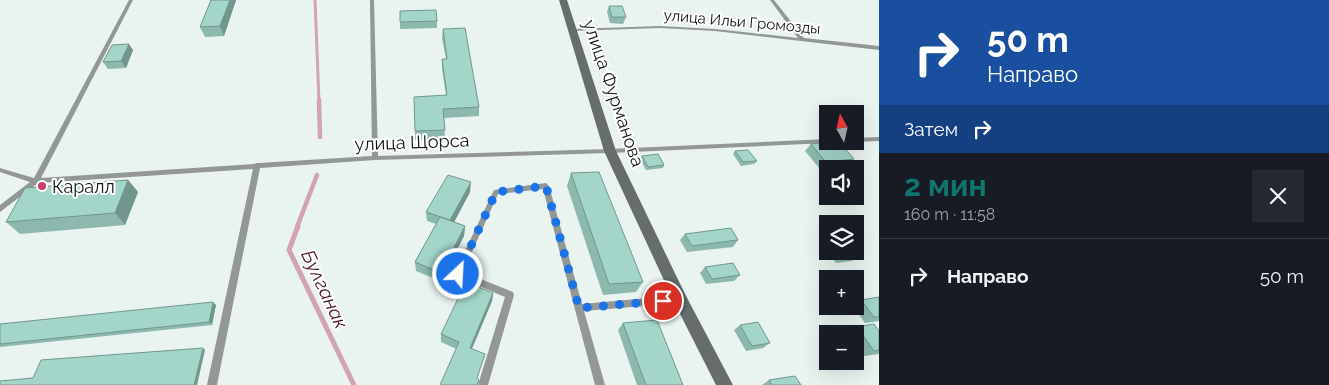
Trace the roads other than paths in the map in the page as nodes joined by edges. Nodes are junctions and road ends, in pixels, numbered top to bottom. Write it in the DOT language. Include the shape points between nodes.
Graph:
graph roads {
  1 [pos="131,0"];
  2 [pos="372,0"];
  3 [pos="563,0"];
  4 [pos="772,0"];
  5 [pos="573,30"];
  6 [pos="802,39"];
  7 [pos="879,48"];
  8 [pos="879,139"];
  9 [pos="864,140"];
  10 [pos="819,141"];
  11 [pos="610,152"];
  12 [pos="375,158"];
  13 [pos="257,165"];
  14 [pos="0,170"];
  15 [pos="36,181"];
  16 [pos="0,209"];
  17 [pos="680,300"];
  18 [pos="579,308"];
  19 [pos="212,385"];
  20 [pos="483,385"];
  21 [pos="600,385"];
  22 [pos="725,385"];
  1 -- 15 [label="lane"];
  2 -- 12 [label="lane"];
  3 -- 5 [label="main road, улица Фурманова"];
  4 -- 6 [label="lane"];
  5 -- 6 [label="lane, улица Ильи Громозды" via="660,27"];
  5 -- 11 [label="main road, улица Фурманова"];
  6 -- 7 [label="lane, улица Ильи Громозды"];
  8 -- 9 [label="lane"];
  10 -- 11 [label="lane, улица Щорса"];
  11 -- 12 [label="lane, улица Щорса"];
  11 -- 17 [label="main road, улица Фурманова"];
  12 -- 13 [label="lane, улица Щорса"];
  13 -- 15 [label="lane, улица Щорса"];
  13 -- 19 [label="lane"];
  14 -- 15 [label="lane, улица Щорса"];
  15 -- 16 [label="lane"];
  17 -- 18 [label="lane"];
  17 -- 22 [label="main road, улица Фурманова"];
  18 -- 20 [label="lane" via="546,186 496,192 458,274 510,295"];
  18 -- 21 [label="lane"];
}
